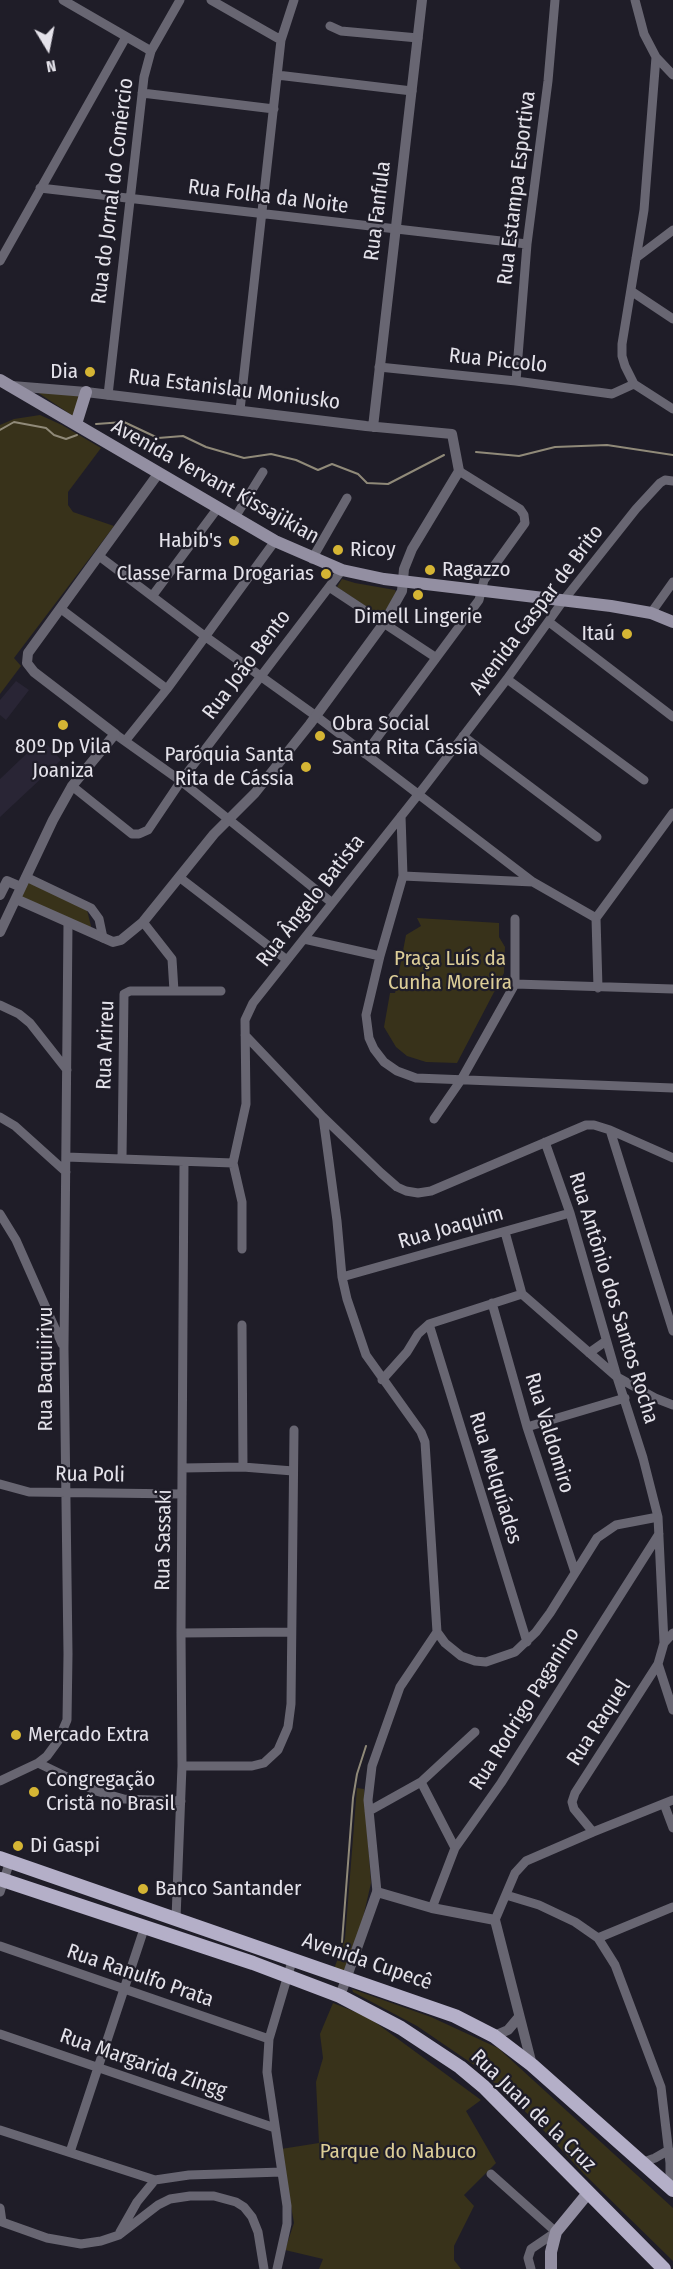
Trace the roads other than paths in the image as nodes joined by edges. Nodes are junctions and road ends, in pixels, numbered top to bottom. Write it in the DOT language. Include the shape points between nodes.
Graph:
graph roads {
  1 [pos="63,0"];
  2 [pos="180,0"];
  3 [pos="211,0"];
  4 [pos="294,0"];
  5 [pos="422,0"];
  6 [pos="555,0"];
  7 [pos="635,0"];
  8 [pos="330,26"];
  9 [pos="126,37"];
  10 [pos="418,38"];
  11 [pos="281,40"];
  12 [pos="151,51"];
  13 [pos="656,57"];
  14 [pos="277,75"];
  15 [pos="673,75"];
  16 [pos="412,91"];
  17 [pos="142,93"];
  18 [pos="274,109"];
  19 [pos="40,188"];
  20 [pos="130,200"];
  21 [pos="262,215"];
  22 [pos="395,230"];
  23 [pos="673,230"];
  24 [pos="527,244"];
  25 [pos="636,258"];
  26 [pos="0,261"];
  27 [pos="631,291"];
  28 [pos="673,319"];
  29 [pos="379,367"];
  30 [pos="0,380"];
  31 [pos="516,381"];
  32 [pos="634,384"];
  33 [pos="12,386"];
  34 [pos="86,392"];
  35 [pos="108,395"];
  36 [pos="673,409"];
  37 [pos="240,410"];
  38 [pos="76,424"];
  39 [pos="373,426"];
  40 [pos="459,471"];
  41 [pos="263,472"];
  42 [pos="158,474"];
  43 [pos="669,481"];
  44 [pos="347,498"];
  45 [pos="217,509"];
  46 [pos="234,519"];
  47 [pos="275,541"];
  48 [pos="99,556"];
  49 [pos="312,559"];
  50 [pos="342,570"];
  51 [pos="403,580"];
  52 [pos="673,582"];
  53 [pos="329,587"];
  54 [pos="482,589"];
  55 [pos="153,595"];
  56 [pos="563,601"];
  57 [pos="61,609"];
  58 [pos="651,614"];
  59 [pos="549,622"];
  60 [pos="673,622"];
  61 [pos="384,623"];
  62 [pos="206,637"];
  63 [pos="435,657"];
  64 [pos="261,675"];
  65 [pos="507,679"];
  66 [pos="167,689"];
  67 [pos="316,716"];
  68 [pos="673,717"];
  69 [pos="115,734"];
  70 [pos="463,736"];
  71 [pos="126,740"];
  72 [pos="365,754"];
  73 [pos="644,780"];
  74 [pos="181,782"];
  75 [pos="72,786"];
  76 [pos="419,794"];
  77 [pos="673,813"];
  78 [pos="401,816"];
  79 [pos="229,820"];
  80 [pos="597,837"];
  81 [pos="403,876"];
  82 [pos="179,877"];
  83 [pos="3,879"];
  84 [pos="23,882"];
  85 [pos="533,882"];
  86 [pos="0,895"];
  87 [pos="16,899"];
  88 [pos="331,902"];
  89 [pos="596,918"];
  90 [pos="515,919"];
  91 [pos="143,922"];
  92 [pos="69,923"];
  93 [pos="0,932"];
  94 [pos="103,939"];
  95 [pos="304,939"];
  96 [pos="380,956"];
  97 [pos="287,960"];
  98 [pos="515,984"];
  99 [pos="598,988"];
  100 [pos="673,989"];
  101 [pos="174,991"];
  102 [pos="221,991"];
  103 [pos="0,1005"];
  104 [pos="245,1035"];
  105 [pos="68,1070"];
  106 [pos="461,1080"];
  107 [pos="673,1088"];
  108 [pos="0,1117"];
  109 [pos="323,1117"];
  110 [pos="434,1119"];
  111 [pos="610,1130"];
  112 [pos="545,1142"];
  113 [pos="66,1157"];
  114 [pos="673,1158"];
  115 [pos="122,1159"];
  116 [pos="184,1162"];
  117 [pos="233,1163"];
  118 [pos="66,1172"];
  119 [pos="570,1213"];
  120 [pos="0,1214"];
  121 [pos="505,1232"];
  122 [pos="242,1249"];
  123 [pos="342,1277"];
  124 [pos="522,1294"];
  125 [pos="492,1303"];
  126 [pos="429,1324"];
  127 [pos="242,1325"];
  128 [pos="673,1331"];
  129 [pos="606,1341"];
  130 [pos="64,1349"];
  131 [pos="589,1353"];
  132 [pos="617,1377"];
  133 [pos="382,1380"];
  134 [pos="625,1398"];
  135 [pos="673,1405"];
  136 [pos="527,1427"];
  137 [pos="294,1430"];
  138 [pos="243,1467"];
  139 [pos="183,1468"];
  140 [pos="293,1471"];
  141 [pos="0,1484"];
  142 [pos="65,1492"];
  143 [pos="182,1494"];
  144 [pos="657,1517"];
  145 [pos="659,1534"];
  146 [pos="575,1572"];
  147 [pos="291,1632"];
  148 [pos="437,1632"];
  149 [pos="181,1633"];
  150 [pos="673,1633"];
  151 [pos="527,1642"];
  152 [pos="664,1643"];
  153 [pos="658,1664"];
  154 [pos="673,1710"];
  155 [pos="475,1732"];
  156 [pos="38,1763"];
  157 [pos="182,1766"];
  158 [pos="1,1779"];
  159 [pos="421,1782"];
  160 [pos="673,1800"];
  161 [pos="181,1801"];
  162 [pos="663,1804"];
  163 [pos="369,1811"];
  164 [pos="673,1828"];
  165 [pos="593,1832"];
  166 [pos="455,1848"];
  167 [pos="5,1859"];
  168 [pos="1,1884"];
  169 [pos="377,1892"];
  170 [pos="506,1895"];
  171 [pos="673,1907"];
  172 [pos="432,1908"];
  173 [pos="176,1918"];
  174 [pos="495,1920"];
  175 [pos="146,1926"];
  176 [pos="598,1938"];
  177 [pos="0,1946"];
  178 [pos="293,1958"];
  179 [pos="289,1977"];
  180 [pos="347,1977"];
  181 [pos="124,1989"];
  182 [pos="340,1996"];
  183 [pos="519,2017"];
  184 [pos="0,2034"];
  185 [pos="494,2036"];
  186 [pos="269,2039"];
  187 [pos="532,2065"];
  188 [pos="99,2068"];
  189 [pos="275,2128"];
  190 [pos="0,2130"];
  191 [pos="669,2150"];
  192 [pos="70,2152"];
  193 [pos="641,2163"];
  194 [pos="282,2172"];
  195 [pos="491,2174"];
  196 [pos="155,2180"];
  197 [pos="670,2188"];
  198 [pos="588,2193"];
  199 [pos="0,2208"];
  200 [pos="1,2224"];
  201 [pos="556,2232"];
  202 [pos="119,2235"];
  203 [pos="264,2269"];
  204 [pos="278,2269"];
  205 [pos="531,2269"];
  206 [pos="551,2269"];
  207 [pos="664,2269"];
  1 -- 9 [label="street"];
  2 -- 12 [label="street, Rua do Jornal do Comércio"];
  3 -- 11 [label="street"];
  4 -- 11 [label="street"];
  5 -- 10 [label="street, Rua Fanfula"];
  6 -- 24 [label="street, Rua Estampa Esportiva"];
  7 -- 13 [label="street" via="644,34"];
  8 -- 10 [label="street" via="341,31"];
  9 -- 12 [label="street"];
  9 -- 19 [label="street"];
  10 -- 16 [label="street, Rua Fanfula"];
  11 -- 14 [label="street"];
  12 -- 17 [label="street, Rua do Jornal do Comércio"];
  13 -- 15 [label="street"];
  13 -- 25 [label="street" via="645,199"];
  14 -- 16 [label="street"];
  14 -- 18 [label="street"];
  16 -- 22 [label="street, Rua Fanfula"];
  17 -- 18 [label="street"];
  17 -- 20 [label="street, Rua do Jornal do Comércio"];
  18 -- 21 [label="street"];
  19 -- 20 [label="street, Rua Folha da Noite"];
  19 -- 26 [label="street"];
  20 -- 21 [label="street, Rua Folha da Noite"];
  20 -- 35 [label="street, Rua do Jornal do Comércio"];
  21 -- 22 [label="street, Rua Folha da Noite"];
  21 -- 37 [label="street"];
  22 -- 24 [label="street, Rua Folha da Noite"];
  22 -- 29 [label="street, Rua Fanfula"];
  23 -- 25 [label="street"];
  24 -- 31 [label="street, Rua Estampa Esportiva"];
  25 -- 27 [label="street"];
  27 -- 28 [label="street"];
  27 -- 32 [label="street" via="622,344 625,366"];
  29 -- 31 [label="street, Rua Piccolo"];
  29 -- 39 [label="street, Rua Fanfula"];
  30 -- 33 [label="main road, Avenida Yervant Kissajikian"];
  31 -- 32 [label="street, Rua Piccolo" via="612,394"];
  32 -- 36 [label="street"];
  33 -- 34 [label="street, Rua Estanislau Moniusko"];
  33 -- 38 [label="main road, Avenida Yervant Kissajikian"];
  34 -- 35 [label="street, Rua Estanislau Moniusko"];
  34 -- 38 [label="main road"];
  35 -- 37 [label="street, Rua Estanislau Moniusko"];
  37 -- 39 [label="street, Rua Estanislau Moniusko"];
  38 -- 42 [label="main road, Avenida Yervant Kissajikian"];
  39 -- 40 [label="street, Rua Estanislau Moniusko" via="452,434"];
  40 -- 51 [label="street" via="412,549"];
  40 -- 54 [label="street" via="520,509 525,519 522,529 484,580"];
  41 -- 46 [label="street"];
  42 -- 45 [label="main road, Avenida Yervant Kissajikian"];
  42 -- 48 [label="street"];
  43 -- 56 [label="street, Avenida Gaspar de Brito" via="655,487"];
  44 -- 49 [label="street"];
  45 -- 46 [label="main road, Avenida Yervant Kissajikian"];
  45 -- 55 [label="street"];
  46 -- 47 [label="main road, Avenida Yervant Kissajikian"];
  47 -- 49 [label="main road, Avenida Yervant Kissajikian"];
  47 -- 62 [label="street"];
  48 -- 55 [label="street"];
  48 -- 57 [label="street"];
  49 -- 50 [label="main road, Avenida Yervant Kissajikian"];
  50 -- 51 [label="main road, Avenida Yervant Kissajikian"];
  50 -- 53 [label="street, Rua João Bento"];
  51 -- 54 [label="main road, Avenida Yervant Kissajikian"];
  51 -- 61 [label="street" via="402,591"];
  52 -- 58 [label="street"];
  53 -- 61 [label="street"];
  53 -- 64 [label="street, Rua João Bento"];
  54 -- 56 [label="main road, Avenida Yervant Kissajikian"];
  54 -- 63 [label="street" via="479,600"];
  55 -- 62 [label="street"];
  56 -- 58 [label="main road, Avenida Yervant Kissajikian"];
  56 -- 59 [label="street, Avenida Gaspar de Brito"];
  57 -- 66 [label="street"];
  57 -- 69 [label="street" via="28,653 27,660 34,672"];
  58 -- 60 [label="main road, Avenida Yervant Kissajikian"];
  59 -- 65 [label="street, Avenida Gaspar de Brito"];
  59 -- 68 [label="street"];
  61 -- 63 [label="street"];
  61 -- 67 [label="street"];
  62 -- 64 [label="street"];
  62 -- 66 [label="street"];
  63 -- 72 [label="street"];
  64 -- 67 [label="street"];
  64 -- 74 [label="street, Rua João Bento"];
  65 -- 70 [label="street, Avenida Gaspar de Brito"];
  65 -- 73 [label="street"];
  66 -- 71 [label="street"];
  67 -- 72 [label="street"];
  67 -- 79 [label="street"];
  69 -- 71 [label="street"];
  69 -- 75 [label="street"];
  70 -- 76 [label="street, Avenida Gaspar de Brito"];
  70 -- 80 [label="street"];
  71 -- 74 [label="street"];
  72 -- 76 [label="street"];
  74 -- 75 [label="street, Rua João Bento" via="155,822 136,835"];
  74 -- 79 [label="street"];
  75 -- 84 [label="street"];
  76 -- 78 [label="street, Rua Ângelo Batista"];
  76 -- 85 [label="street"];
  77 -- 89 [label="street"];
  78 -- 81 [label="street"];
  78 -- 88 [label="street, Rua Ângelo Batista"];
  79 -- 82 [label="street"];
  79 -- 88 [label="street"];
  81 -- 85 [label="street"];
  81 -- 96 [label="street"];
  82 -- 91 [label="street"];
  82 -- 97 [label="street"];
  83 -- 84 [label="street"];
  83 -- 86 [label="street"];
  84 -- 87 [label="street"];
  84 -- 94 [label="street" via="91,908 99,919"];
  85 -- 89 [label="street"];
  87 -- 92 [label="street"];
  87 -- 93 [label="street"];
  88 -- 95 [label="street, Rua Ângelo Batista"];
  89 -- 99 [label="street"];
  90 -- 98 [label="street"];
  91 -- 94 [label="street" via="121,940"];
  91 -- 101 [label="street" via="172,960"];
  92 -- 94 [label="street"];
  92 -- 105 [label="street, Rua Baquiirivu"];
  95 -- 96 [label="street"];
  95 -- 97 [label="street, Rua Ângelo Batista"];
  96 -- 106 [label="street" via="366,1015 374,1049 397,1071 416,1078"];
  97 -- 104 [label="street, Rua Ângelo Batista" via="247,1013"];
  98 -- 99 [label="street"];
  98 -- 106 [label="street"];
  99 -- 100 [label="street"];
  101 -- 102 [label="street, Rua Arireu"];
  101 -- 115 [label="street, Rua Arireu" via="130,991 123,997"];
  103 -- 105 [label="street" via="30,1023"];
  104 -- 109 [label="street"];
  104 -- 117 [label="street, Rua Ângelo Batista" via="245,1115"];
  105 -- 113 [label="street, Rua Baquiirivu"];
  106 -- 107 [label="street"];
  106 -- 110 [label="street"];
  108 -- 118 [label="street"];
  109 -- 112 [label="street" via="397,1187 418,1193"];
  109 -- 123 [label="street"];
  111 -- 112 [label="street" via="586,1125"];
  111 -- 114 [label="street"];
  111 -- 128 [label="street"];
  112 -- 119 [label="street, Rua Antônio dos Santos Rocha"];
  113 -- 115 [label="street"];
  113 -- 118 [label="street, Rua Baquiirivu"];
  115 -- 116 [label="street"];
  116 -- 117 [label="street"];
  116 -- 139 [label="street, Rua Sassaki"];
  117 -- 122 [label="street" via="242,1202"];
  118 -- 130 [label="street, Rua Baquiirivu"];
  119 -- 121 [label="street, Rua Joaquim"];
  119 -- 129 [label="street, Rua Antônio dos Santos Rocha"];
  120 -- 130 [label="street" via="16,1240"];
  121 -- 123 [label="street, Rua Joaquim"];
  121 -- 124 [label="street"];
  123 -- 133 [label="street" via="366,1355"];
  124 -- 125 [label="street"];
  124 -- 131 [label="street"];
  125 -- 126 [label="street"];
  125 -- 136 [label="street, Rua Valdomiro"];
  126 -- 133 [label="street"];
  126 -- 151 [label="street, Rua Melquíades"];
  127 -- 138 [label="street"];
  129 -- 131 [label="street"];
  129 -- 132 [label="street, Rua Antônio dos Santos Rocha"];
  130 -- 142 [label="street, Rua Baquiirivu"];
  131 -- 132 [label="street"];
  132 -- 134 [label="street, Rua Antônio dos Santos Rocha"];
  132 -- 135 [label="street"];
  133 -- 148 [label="street" via="425,1442"];
  134 -- 136 [label="street"];
  134 -- 144 [label="street, Rua Antônio dos Santos Rocha"];
  136 -- 146 [label="street, Rua Valdomiro"];
  137 -- 140 [label="street"];
  138 -- 139 [label="street"];
  138 -- 140 [label="street"];
  139 -- 143 [label="street, Rua Sassaki"];
  140 -- 147 [label="street"];
  141 -- 142 [label="street, Rua Poli" via="29,1492"];
  142 -- 143 [label="street, Rua Poli"];
  142 -- 156 [label="street, Rua Baquiirivu" via="67,1720 54,1748"];
  143 -- 149 [label="street, Rua Sassaki"];
  144 -- 145 [label="street, Rua Antônio dos Santos Rocha"];
  144 -- 146 [label="street" via="605,1531"];
  145 -- 152 [label="street, Rua Antônio dos Santos Rocha"];
  145 -- 166 [label="street, Rua Rodrigo Paganino" via="501,1783"];
  146 -- 151 [label="street"];
  147 -- 149 [label="street"];
  147 -- 157 [label="street" via="288,1727 273,1755 252,1766"];
  148 -- 151 [label="street" via="451,1649 475,1661 507,1656"];
  148 -- 163 [label="street" via="397,1695 372,1766"];
  149 -- 157 [label="street, Rua Sassaki"];
  150 -- 152 [label="street, Rua Raquel"];
  152 -- 153 [label="street, Rua Raquel"];
  153 -- 154 [label="street"];
  153 -- 165 [label="street, Rua Raquel" via="575,1793 574,1809"];
  155 -- 159 [label="street"];
  156 -- 158 [label="street, Rua Baquiirivu"];
  156 -- 161 [label="street" via="112,1796"];
  157 -- 161 [label="street, Rua Sassaki"];
  159 -- 163 [label="street"];
  159 -- 166 [label="street"];
  160 -- 162 [label="street"];
  161 -- 173 [label="street, Rua Sassaki"];
  162 -- 164 [label="street"];
  162 -- 165 [label="street"];
  163 -- 169 [label="street"];
  165 -- 170 [label="street" via="526,1862 515,1873"];
  166 -- 172 [label="street, Rua Rodrigo Paganino"];
  167 -- 168 [label="street"];
  167 -- 173 [label="main road, Avenida Cupecê"];
  168 -- 175 [label="main road, Avenida Cupecê"];
  169 -- 172 [label="street"];
  169 -- 180 [label="street"];
  170 -- 174 [label="street"];
  170 -- 176 [label="street" via="558,1913"];
  171 -- 176 [label="street"];
  172 -- 174 [label="street"];
  173 -- 178 [label="main road, Avenida Cupecê"];
  174 -- 183 [label="street"];
  175 -- 179 [label="main road, Avenida Cupecê"];
  175 -- 181 [label="street"];
  176 -- 191 [label="street" via="615,1965 653,2062 665,2108"];
  177 -- 181 [label="street, Rua Ranulfo Prata"];
  178 -- 179 [label="street"];
  178 -- 180 [label="main road, Avenida Cupecê"];
  179 -- 182 [label="main road, Rua Juan de la Cruz"];
  179 -- 186 [label="street"];
  180 -- 182 [label="street"];
  180 -- 185 [label="main road, Avenida Cupecê" via="455,2016"];
  181 -- 186 [label="street, Rua Ranulfo Prata"];
  181 -- 188 [label="street"];
  182 -- 198 [label="main road, Rua Juan de la Cruz" via="401,2028 460,2067"];
  183 -- 185 [label="street" via="508,2030"];
  183 -- 187 [label="street"];
  184 -- 188 [label="street, Rua Margarida Zingg"];
  185 -- 187 [label="main road, Avenida Cupecê"];
  186 -- 189 [label="street" via="267,2072"];
  187 -- 193 [label="main road, Avenida Cupecê"];
  188 -- 189 [label="street, Rua Margarida Zingg"];
  188 -- 192 [label="street"];
  189 -- 194 [label="street"];
  190 -- 192 [label="street"];
  191 -- 193 [label="street"];
  191 -- 197 [label="street"];
  192 -- 196 [label="street"];
  193 -- 197 [label="main road, Avenida Cupecê"];
  194 -- 196 [label="street"];
  194 -- 204 [label="street" via="287,2224"];
  195 -- 201 [label="street"];
  196 -- 202 [label="street" via="137,2202"];
  198 -- 201 [label="main road"];
  198 -- 207 [label="main road, Rua Juan de la Cruz"];
  199 -- 200 [label="street"];
  200 -- 202 [label="street" via="73,2243 92,2243"];
  201 -- 205 [label="street" via="531,2249"];
  201 -- 206 [label="main road"];
  202 -- 203 [label="street" via="165,2201 214,2196 236,2202 252,2217"];
}
